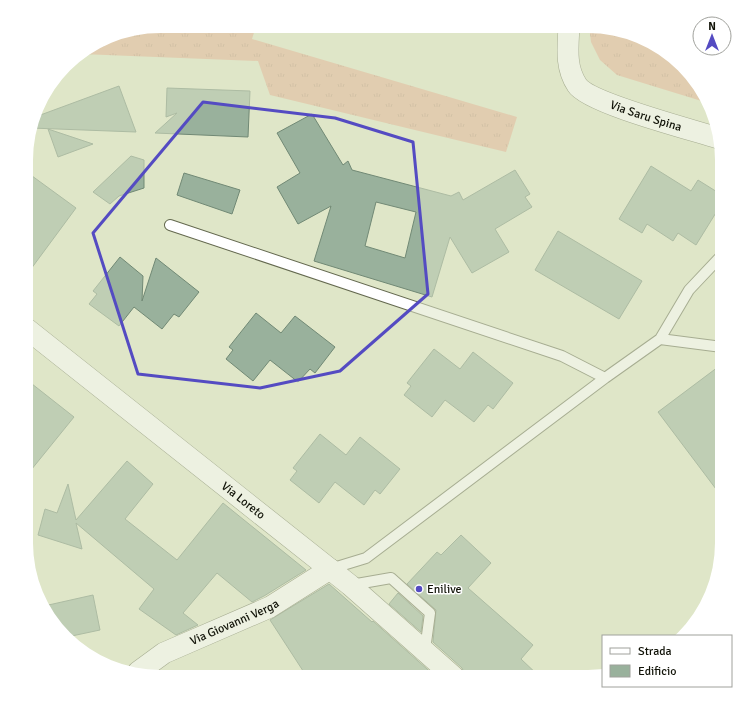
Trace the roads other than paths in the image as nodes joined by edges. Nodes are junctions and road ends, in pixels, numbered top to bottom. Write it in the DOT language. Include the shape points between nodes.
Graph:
graph roads {
  1 [pos="569,33"];
  2 [pos="713,136"];
  3 [pos="170,224"];
  4 [pos="715,262"];
  5 [pos="33,333"];
  6 [pos="660,339"];
  7 [pos="715,346"];
  8 [pos="605,378"];
  9 [pos="330,569"];
  10 [pos="350,585"];
  11 [pos="425,650"];
  12 [pos="142,669"];
  13 [pos="446,670"];
  1 -- 2 [label="street, Via Saru Spina" via="568,65 577,86 600,101"];
  3 -- 8 [label="lane" via="562,356"];
  4 -- 6 [label="lane" via="689,290"];
  5 -- 9 [label="street, Via Loreto"];
  6 -- 7 [label="lane"];
  6 -- 8 [label="lane"];
  8 -- 9 [label="lane" via="366,558"];
  9 -- 10 [label="street, Via Loreto"];
  9 -- 12 [label="street, Via Giovanni Verga" via="270,607 164,653"];
  10 -- 11 [label="street, Via Loreto"];
  10 -- 11 [label="lane" via="391,578 430,613"];
  11 -- 13 [label="street, Via Loreto"];
}
